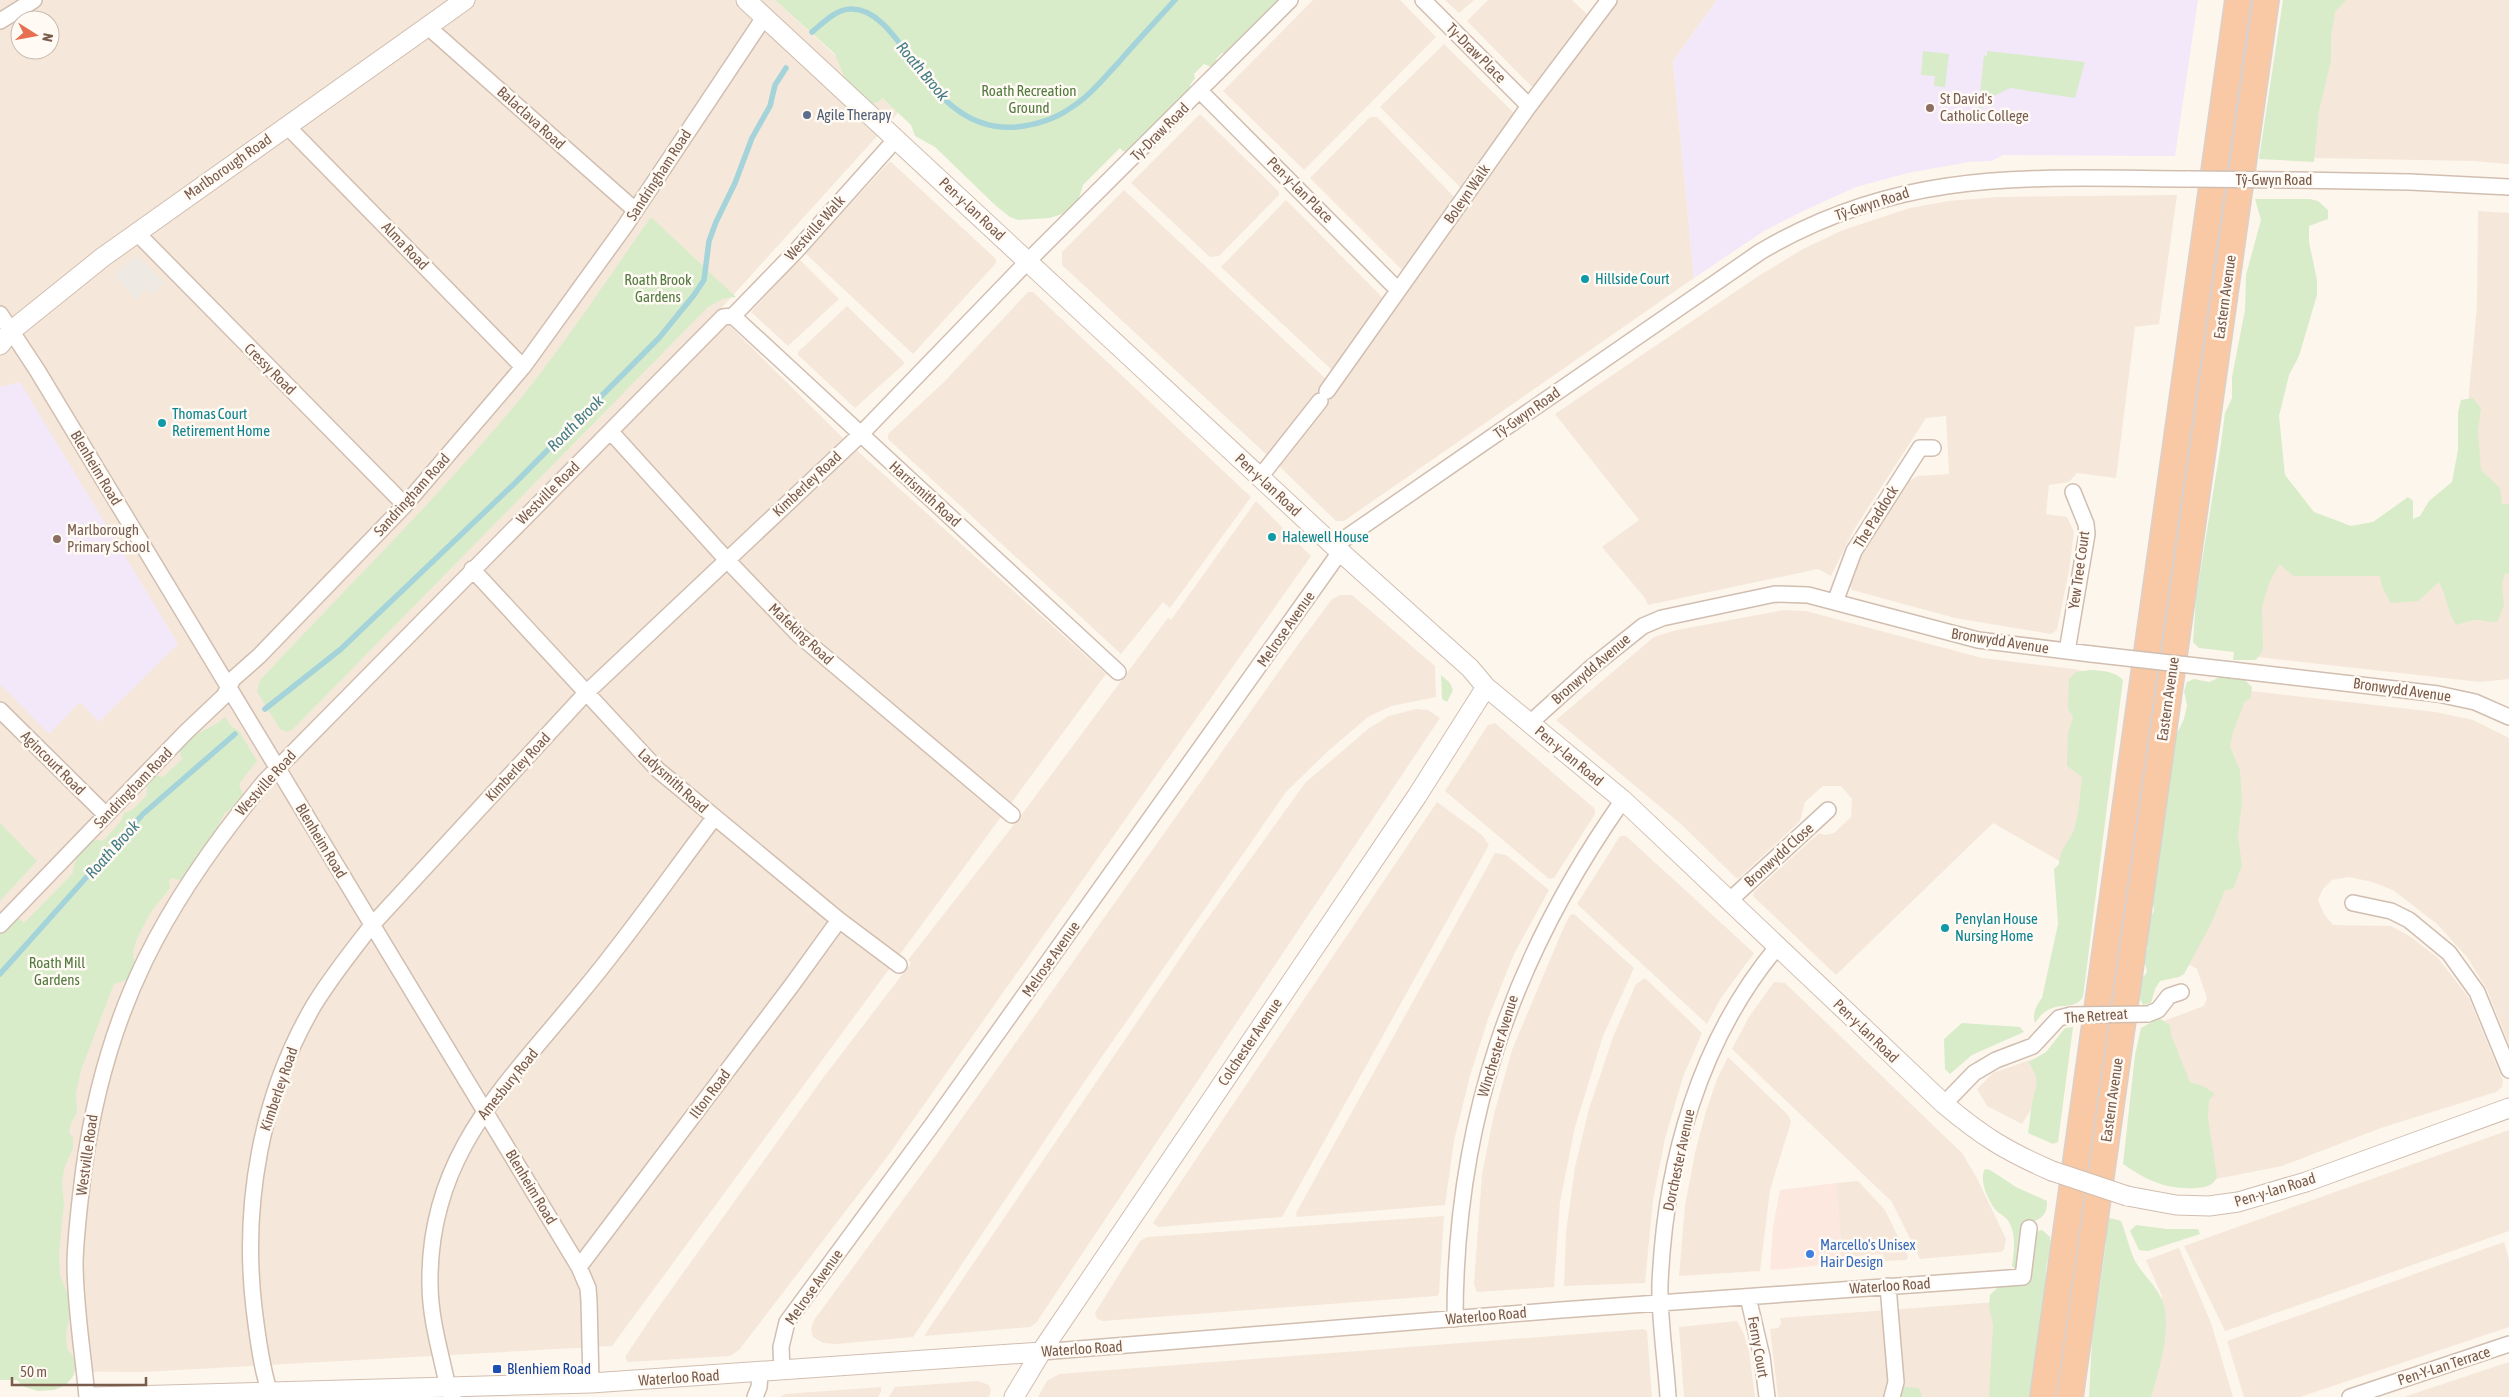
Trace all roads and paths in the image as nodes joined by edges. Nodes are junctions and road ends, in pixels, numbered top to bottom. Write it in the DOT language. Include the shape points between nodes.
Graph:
graph roads {
  1 [pos="34,0"];
  2 [pos="465,0"];
  3 [pos="746,0"];
  4 [pos="1290,0"];
  5 [pos="1423,0"];
  6 [pos="1609,0"];
  7 [pos="2238,0"];
  8 [pos="2266,0"];
  9 [pos="765,16"];
  10 [pos="0,21"];
  11 [pos="427,26"];
  12 [pos="1200,91"];
  13 [pos="1529,106"];
  14 [pos="287,126"];
  15 [pos="896,139"];
  16 [pos="2509,187"];
  17 [pos="635,210"];
  18 [pos="136,232"];
  19 [pos="1028,261"];
  20 [pos="1398,290"];
  21 [pos="0,314"];
  22 [pos="733,316"];
  23 [pos="6,338"];
  24 [pos="523,367"];
  25 [pos="611,432"];
  26 [pos="860,435"];
  27 [pos="1933,448"];
  28 [pos="1260,477"];
  29 [pos="2073,492"];
  30 [pos="405,505"];
  31 [pos="1337,549"];
  32 [pos="726,559"];
  33 [pos="472,570"];
  34 [pos="1835,602"];
  35 [pos="2067,651"];
  36 [pos="1118,672"];
  37 [pos="1486,686"];
  38 [pos="228,688"];
  39 [pos="585,694"];
  40 [pos="0,710"];
  41 [pos="2509,717"];
  42 [pos="1530,723"];
  43 [pos="277,768"];
  44 [pos="1623,800"];
  45 [pos="1828,810"];
  46 [pos="106,815"];
  47 [pos="1012,815"];
  48 [pos="714,818"];
  49 [pos="1730,900"];
  50 [pos="2353,902"];
  51 [pos="839,920"];
  52 [pos="0,925"];
  53 [pos="372,926"];
  54 [pos="1778,946"];
  55 [pos="899,965"];
  56 [pos="2181,992"];
  57 [pos="2509,1070"];
  58 [pos="1944,1104"];
  59 [pos="2509,1108"];
  60 [pos="485,1111"];
  61 [pos="2029,1228"];
  62 [pos="578,1267"];
  63 [pos="1888,1286"];
  64 [pos="1748,1296"];
  65 [pos="1661,1304"];
  66 [pos="1455,1319"];
  67 [pos="2509,1344"];
  68 [pos="1041,1352"];
  69 [pos="782,1371"];
  70 [pos="760,1373"];
  71 [pos="591,1383"];
  72 [pos="451,1392"];
  73 [pos="271,1394"];
  74 [pos="87,1397"];
  75 [pos="92,1397"];
  76 [pos="755,1397"];
  77 [pos="1014,1397"];
  78 [pos="1668,1397"];
  79 [pos="1766,1397"];
  80 [pos="1892,1397"];
  81 [pos="2043,1397"];
  82 [pos="2070,1397"];
  83 [pos="2350,1397"];
  1 -- 10 [label="street"];
  2 -- 11 [label="street, Marlborough Road"];
  3 -- 9 [label="street, Pen-y-lan Road"];
  4 -- 12 [label="street, Ty-Draw Road"];
  5 -- 13 [label="street, Ty-Draw Place"];
  6 -- 13 [label="street, Boleyn Walk"];
  7 -- 81 [label="highway, Eastern Avenue"];
  8 -- 82 [label="highway, Eastern Avenue"];
  9 -- 15 [label="street, Pen-y-lan Road"];
  9 -- 17 [label="street, Sandringham Road"];
  11 -- 14 [label="street, Marlborough Road"];
  11 -- 17 [label="street, Balaclava Road"];
  12 -- 19 [label="street, Ty-Draw Road"];
  12 -- 20 [label="street, Pen-y-lan Place"];
  13 -- 20 [label="street, Boleyn Walk"];
  14 -- 18 [label="street, Marlborough Road"];
  14 -- 24 [label="street, Alma Road"];
  15 -- 19 [label="street, Pen-y-lan Road"];
  15 -- 22 [label="street, Westville Walk"];
  16 -- 31 [label="street, Tŷ-Gwyn Road, bridge" via="2410,182 2033,178 1949,184 1876,201 1794,232 1760,252"];
  17 -- 24 [label="street, Sandringham Road"];
  18 -- 23 [label="street, Marlborough Road" via="81,272"];
  18 -- 30 [label="street, Cressy Road"];
  19 -- 26 [label="street, Kimberley Road"];
  19 -- 28 [label="street, Pen-y-lan Road"];
  20 -- 28 [label="street, Boleyn Walk" via="1324,396"];
  21 -- 23 [label="street, Blenheim Road"];
  22 -- 25 [label="street, Westville Road" via="723,316"];
  22 -- 26 [label="street, Harrismith Road"];
  23 -- 38 [label="street, Blenheim Road"];
  24 -- 30 [label="street, Sandringham Road"];
  25 -- 32 [label="street, Mafeking Road"];
  25 -- 33 [label="street, Westville Road"];
  26 -- 32 [label="street, Kimberley Road"];
  26 -- 36 [label="street, Harrismith Road"];
  27 -- 34 [label="street, The Paddock" via="1920,448 1865,531"];
  28 -- 31 [label="street, Pen-y-lan Road"];
  29 -- 35 [label="street, Yew Tree Court" via="2087,534"];
  30 -- 38 [label="street, Sandringham Road" via="233,679"];
  31 -- 37 [label="street, Pen-y-lan Road"];
  31 -- 69 [label="street, Melrose Avenue" via="932,1125 787,1322 780,1348"];
  32 -- 39 [label="street, Kimberley Road"];
  32 -- 47 [label="street, Mafeking Road" via="799,635"];
  33 -- 39 [label="street, Ladysmith Road"];
  33 -- 43 [label="street, Westville Road"];
  34 -- 35 [label="street, Bronwydd Avenue" via="1978,640"];
  34 -- 42 [label="street, Bronwydd Avenue" via="1808,595 1775,594 1651,622 1631,634"];
  35 -- 41 [label="street, Bronwydd Avenue, bridge" via="2447,696 2475,702"];
  37 -- 42 [label="street, Pen-y-lan Road"];
  37 -- 68 [label="street, Colchester Avenue" via="1411,804"];
  38 -- 43 [label="street, Blenheim Road"];
  38 -- 46 [label="street, Sandringham Road" via="224,696"];
  39 -- 48 [label="street, Ladysmith Road" via="658,770"];
  39 -- 53 [label="street, Kimberley Road"];
  40 -- 46 [label="street, Agincourt Road"];
  42 -- 44 [label="street, Pen-y-lan Road"];
  43 -- 53 [label="street, Blenheim Road"];
  43 -- 74 [label="street, Westville Road" via="224,831 161,927 116,1025 101,1077 79,1209 75,1262 78,1326"];
  44 -- 49 [label="street, Pen-y-lan Road"];
  44 -- 66 [label="street, Winchester Avenue" via="1575,874 1531,955 1502,1028 1475,1126 1465,1179"];
  45 -- 49 [label="street, Bronwydd Close"];
  46 -- 52 [label="street, Sandringham Road"];
  48 -- 51 [label="street, Ladysmith Road"];
  48 -- 60 [label="street, Amesbury Road" via="592,980"];
  49 -- 54 [label="street, Pen-y-lan Road"];
  50 -- 57 [label="street" via="2391,910 2409,920 2449,953 2477,992"];
  51 -- 55 [label="street, Ladysmith Road"];
  51 -- 62 [label="street, Ilton Road"];
  53 -- 60 [label="street, Blenheim Road"];
  53 -- 73 [label="street, Kimberley Road" via="329,982 302,1029 272,1100 260,1151 254,1183 250,1270 256,1321"];
  54 -- 58 [label="street, Pen-y-lan Road"];
  54 -- 65 [label="street, Dorchester Avenue" via="1734,1009 1688,1108 1667,1215"];
  56 -- 58 [label="street, The Retreat, bridge" via="2169,996 2158,1010 2148,1014 2059,1018 2034,1046 1996,1060 1974,1073"];
  58 -- 59 [label="street, Pen-y-lan Road, bridge" via="1993,1142 2052,1171 2127,1196 2176,1205 2209,1206 2238,1202 2306,1182"];
  60 -- 62 [label="street, Blenheim Road"];
  60 -- 72 [label="street, Amesbury Road" via="457,1157 445,1188 430,1252 433,1318"];
  61 -- 63 [label="street, Waterloo Road" via="2023,1277"];
  62 -- 71 [label="street, Blenheim Road" via="588,1288"];
  63 -- 64 [label="street, Waterloo Road"];
  63 -- 80 [label="street" via="1896,1382"];
  64 -- 65 [label="street, Waterloo Road"];
  64 -- 79 [label="street, Ferny Court" via="1762,1357"];
  65 -- 66 [label="street, Waterloo Road"];
  65 -- 78 [label="street, Dorchester Avenue"];
  66 -- 68 [label="street, Waterloo Road"];
  67 -- 83 [label="street, Pen-Y-Lan Terrace"];
  68 -- 69 [label="street, Waterloo Road"];
  68 -- 77 [label="street, Colchester Avenue"];
  69 -- 70 [label="street, Waterloo Road"];
  70 -- 71 [label="street, Waterloo Road"];
  70 -- 76 [label="street"];
  71 -- 72 [label="street, Waterloo Road"];
  72 -- 73 [label="street, Waterloo Road"];
  73 -- 75 [label="street, Waterloo Road"];
}
